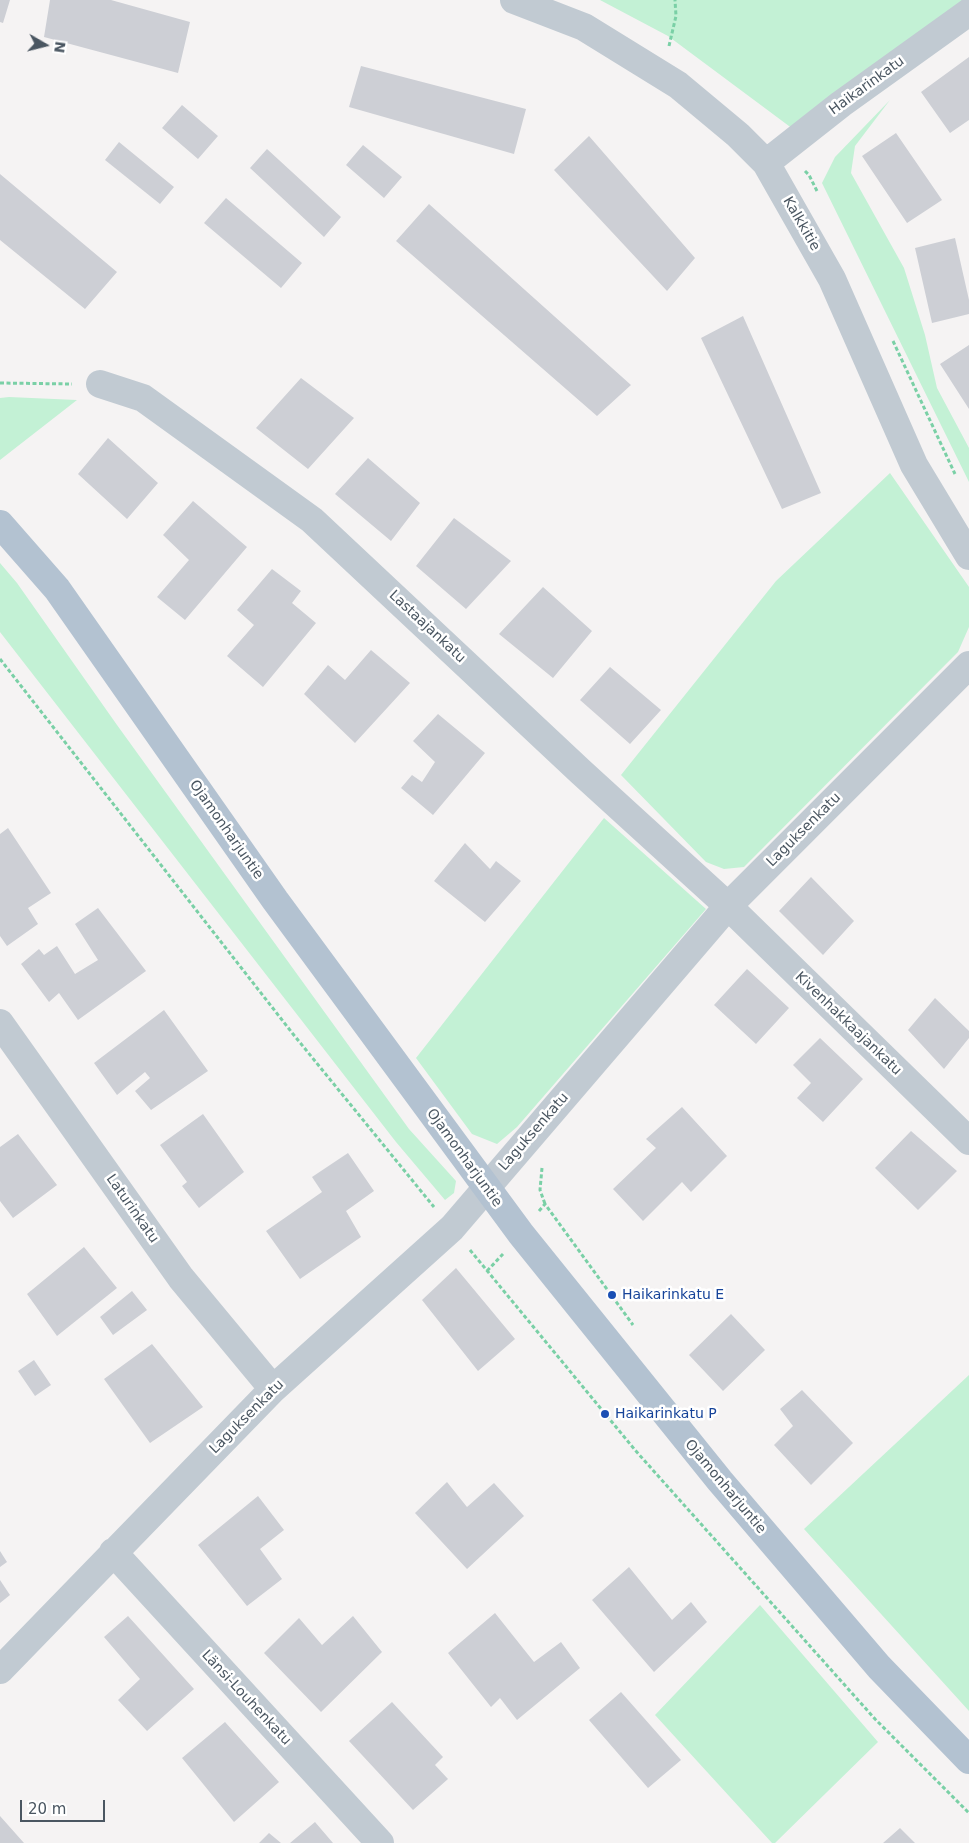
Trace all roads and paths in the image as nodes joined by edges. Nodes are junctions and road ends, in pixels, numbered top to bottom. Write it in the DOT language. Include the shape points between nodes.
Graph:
graph roads {
  1 [pos="514,0"];
  2 [pos="675,0"];
  3 [pos="969,12"];
  4 [pos="668,49"];
  5 [pos="766,163"];
  6 [pos="0,383"];
  7 [pos="100,384"];
  8 [pos="0,524"];
  9 [pos="969,556"];
  10 [pos="969,665"];
  11 [pos="728,906"];
  12 [pos="0,1023"];
  13 [pos="969,1142"];
  14 [pos="486,1188"];
  15 [pos="273,1389"];
  16 [pos="113,1552"];
  17 [pos="0,1670"];
  18 [pos="969,1760"];
  19 [pos="380,1843"];
  1 -- 5 [label="street, Kalkkitie" via="584,27 678,85"];
  2 -- 4 [label="path" via="676,16"];
  3 -- 5 [label="street, Haikarinkatu" via="841,104"];
  5 -- 9 [label="street, Kalkkitie" via="832,279 914,465"];
  6 -- 7 [label="path"];
  7 -- 11 [label="street, Lastaajankatu" via="143,398 312,520"];
  8 -- 14 [label="main road, Ojamonharjuntie" via="57,589 275,900"];
  10 -- 11 [label="street, Laguksenkatu"];
  11 -- 13 [label="street, Kivenhakkaajankatu"];
  11 -- 14 [label="street, Laguksenkatu"];
  12 -- 15 [label="street, Laturinkatu" via="181,1278"];
  14 -- 15 [label="street, Laguksenkatu" via="452,1228"];
  14 -- 18 [label="main road, Ojamonharjuntie" via="720,1482 879,1667"];
  15 -- 16 [label="street, Laguksenkatu"];
  16 -- 17 [label="street, Laguksenkatu"];
  16 -- 19 [label="street, Länsi-Louhenkatu"];
}
